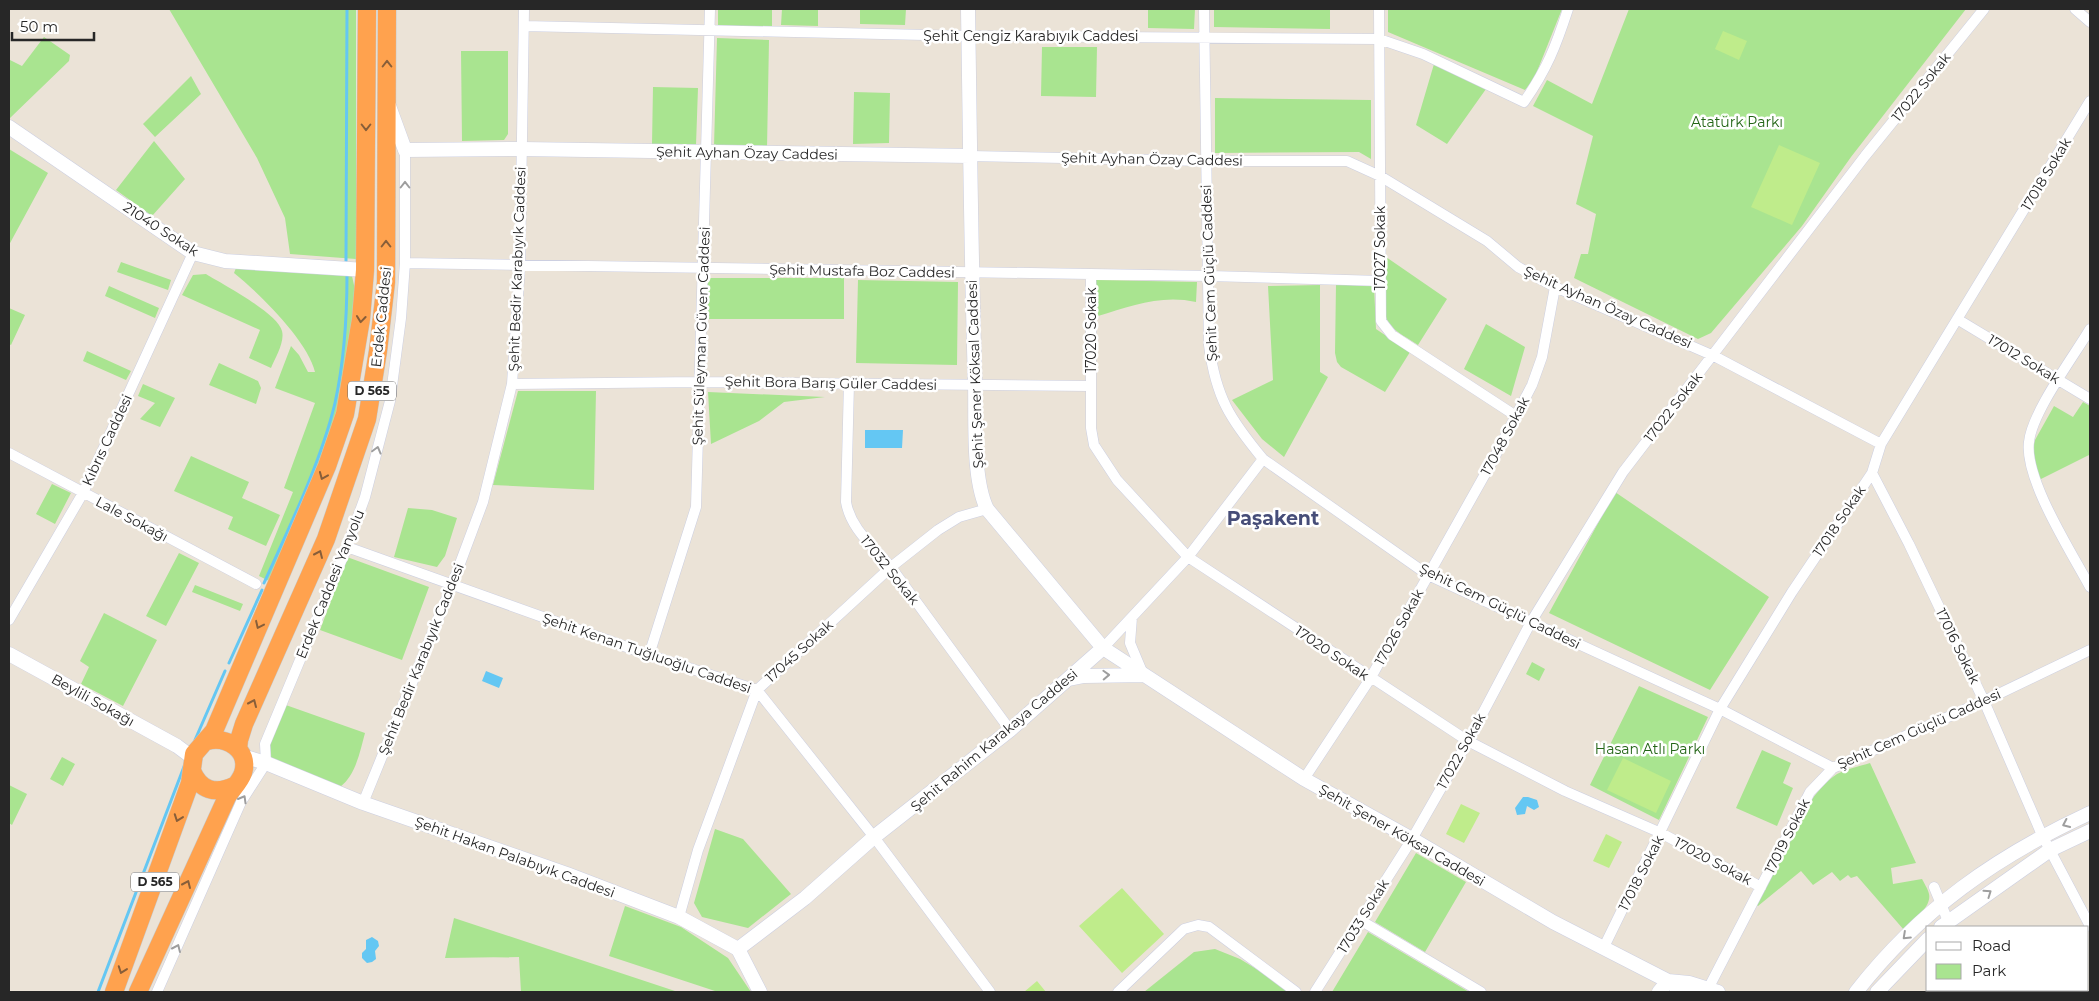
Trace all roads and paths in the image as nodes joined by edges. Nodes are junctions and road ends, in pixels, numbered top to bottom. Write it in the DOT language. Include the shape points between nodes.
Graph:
graph roads {
  1 [pos="367,9"];
  2 [pos="387,9"];
  3 [pos="524,9"];
  4 [pos="710,9"];
  5 [pos="968,9"];
  6 [pos="1204,9"];
  7 [pos="1379,9"];
  8 [pos="1568,9"];
  9 [pos="1984,9"];
  10 [pos="2079,10"];
  11 [pos="2090,22"];
  12 [pos="524,26"];
  13 [pos="709,30"];
  14 [pos="969,36"];
  15 [pos="1204,37"];
  16 [pos="1379,39"];
  17 [pos="387,99"];
  18 [pos="2090,101"];
  19 [pos="9,127"];
  20 [pos="522,149"];
  21 [pos="405,150"];
  22 [pos="706,152"];
  23 [pos="970,156"];
  24 [pos="1205,161"];
  25 [pos="1380,176"];
  26 [pos="193,254"];
  27 [pos="404,263"];
  28 [pos="520,266"];
  29 [pos="703,269"];
  30 [pos="364,270"];
  31 [pos="972,273"];
  32 [pos="1091,275"];
  33 [pos="1210,276"];
  34 [pos="1380,281"];
  35 [pos="1554,287"];
  36 [pos="1957,319"];
  37 [pos="2090,329"];
  38 [pos="1714,356"];
  39 [pos="2058,380"];
  40 [pos="699,382"];
  41 [pos="849,383"];
  42 [pos="512,384"];
  43 [pos="975,385"];
  44 [pos="1090,386"];
  45 [pos="2090,400"];
  46 [pos="1516,416"];
  47 [pos="1882,444"];
  48 [pos="9,453"];
  49 [pos="1264,459"];
  50 [pos="1872,472"];
  51 [pos="83,493"];
  52 [pos="987,509"];
  53 [pos="347,547"];
  54 [pos="1188,557"];
  55 [pos="891,567"];
  56 [pos="1428,574"];
  57 [pos="256,584"];
  58 [pos="452,584"];
  59 [pos="2090,587"];
  60 [pos="1132,617"];
  61 [pos="9,620"];
  62 [pos="1531,622"];
  63 [pos="1103,648"];
  64 [pos="2090,650"];
  65 [pos="9,654"];
  66 [pos="649,655"];
  67 [pos="1144,674"];
  68 [pos="1068,679"];
  69 [pos="1370,679"];
  70 [pos="757,690"];
  71 [pos="1984,702"];
  72 [pos="1720,710"];
  73 [pos="1010,730"];
  74 [pos="1468,741"];
  75 [pos="197,755"];
  76 [pos="263,762"];
  77 [pos="239,766"];
  78 [pos="1833,768"];
  79 [pos="1304,779"];
  80 [pos="363,803"];
  81 [pos="2090,813"];
  82 [pos="2090,831"];
  83 [pos="1661,833"];
  84 [pos="2042,835"];
  85 [pos="874,837"];
  86 [pos="1412,839"];
  87 [pos="2050,850"];
  88 [pos="1761,887"];
  89 [pos="1934,887"];
  90 [pos="1941,902"];
  91 [pos="679,917"];
  92 [pos="1360,920"];
  93 [pos="1945,924"];
  94 [pos="2090,926"];
  95 [pos="1926,941"];
  96 [pos="738,949"];
  97 [pos="1603,949"];
  98 [pos="1668,981"];
  99 [pos="1713,991"];
  100 [pos="114,992"];
  101 [pos="138,992"];
  102 [pos="157,992"];
  103 [pos="760,992"];
  104 [pos="990,992"];
  105 [pos="1118,992"];
  106 [pos="1296,992"];
  107 [pos="1315,992"];
  108 [pos="1481,992"];
  109 [pos="1659,992"];
  110 [pos="1684,992"];
  111 [pos="1856,992"];
  112 [pos="1877,992"];
  1 -- 30 [label="highway, Erdek Caddesi / D 565, one-way"];
  17 -- 2 [label="highway, Erdek Caddesi / D 565, one-way"];
  3 -- 12 [label="street, Şehit Bedir Karabıyık Caddesi"];
  4 -- 13 [label="street, Şehit Süleyman Güven Caddesi"];
  5 -- 14 [label="main road, Şehit Şener Köksal Caddesi"];
  6 -- 15 [label="street, Şehit Cem Güçlü Caddesi"];
  7 -- 16 [label="street, 17027 Sokak"];
  8 -- 16 [label="street, Şehit Cengiz Karabıyık Caddesi" via="1544,74 1524,102 1423,54"];
  9 -- 38 [label="street, 17022 Sokak" via="1865,156"];
  10 -- 11 [label="street"];
  12 -- 13 [label="street, Şehit Cengiz Karabıyık Caddesi"];
  12 -- 20 [label="street, Şehit Bedir Karabıyık Caddesi"];
  13 -- 14 [label="street, Şehit Cengiz Karabıyık Caddesi"];
  13 -- 22 [label="street, Şehit Süleyman Güven Caddesi"];
  14 -- 15 [label="street, Şehit Cengiz Karabıyık Caddesi"];
  14 -- 23 [label="main road, Şehit Şener Köksal Caddesi"];
  15 -- 16 [label="street, Şehit Cengiz Karabıyık Caddesi"];
  15 -- 24 [label="street, Şehit Cem Güçlü Caddesi"];
  16 -- 25 [label="street, 17027 Sokak"];
  17 -- 21 [label="main road"];
  77 -- 17 [label="highway, Erdek Caddesi / D 565, one-way" via="239,740 244,724 326,539 367,419 386,282"];
  18 -- 36 [label="street, 17018 Sokak"];
  19 -- 26 [label="main road, 21040 Sokak"];
  20 -- 21 [label="main road, Şehit Ayhan Özay Caddesi"];
  20 -- 22 [label="main road, Şehit Ayhan Özay Caddesi"];
  20 -- 28 [label="street, Şehit Bedir Karabıyık Caddesi"];
  27 -- 21 [label="street, Erdek Caddesi Yanyolu, one-way"];
  22 -- 23 [label="main road, Şehit Ayhan Özay Caddesi"];
  22 -- 29 [label="street, Şehit Süleyman Güven Caddesi"];
  23 -- 24 [label="street, Şehit Ayhan Özay Caddesi"];
  23 -- 31 [label="main road, Şehit Şener Köksal Caddesi"];
  24 -- 25 [label="street, Şehit Ayhan Özay Caddesi" via="1347,161"];
  24 -- 33 [label="street, Şehit Cem Güçlü Caddesi"];
  25 -- 34 [label="street, 17027 Sokak"];
  25 -- 35 [label="street, Şehit Ayhan Özay Caddesi" via="1487,241 1518,267"];
  26 -- 30 [label="main road, 21040 Sokak" via="225,261"];
  26 -- 51 [label="street, Kıbrıs Caddesi"];
  27 -- 28 [label="street, Şehit Mustafa Boz Caddesi"];
  53 -- 27 [label="street, Erdek Caddesi Yanyolu, one-way" via="365,497 390,401 401,318"];
  28 -- 29 [label="street, Şehit Mustafa Boz Caddesi"];
  28 -- 42 [label="street, Şehit Bedir Karabıyık Caddesi"];
  29 -- 31 [label="street, Şehit Mustafa Boz Caddesi"];
  29 -- 40 [label="street, Şehit Süleyman Güven Caddesi"];
  30 -- 75 [label="highway, Erdek Caddesi / D 565, one-way" via="361,319 345,414 327,466 214,731"];
  31 -- 32 [label="street, Şehit Mustafa Boz Caddesi"];
  31 -- 43 [label="main road, Şehit Şener Köksal Caddesi"];
  32 -- 33 [label="street, Şehit Mustafa Boz Caddesi"];
  32 -- 44 [label="street, 17020 Sokak"];
  33 -- 34 [label="street, Şehit Mustafa Boz Caddesi"];
  33 -- 49 [label="street, Şehit Cem Güçlü Caddesi" via="1209,345 1213,373 1230,414"];
  34 -- 46 [label="street, 17027 Sokak" via="1379,315 1387,331"];
  35 -- 38 [label="street, Şehit Ayhan Özay Caddesi"];
  35 -- 46 [label="street, 17048 Sokak" via="1542,357"];
  36 -- 39 [label="street, 17012 Sokak"];
  36 -- 47 [label="street, 17018 Sokak"];
  37 -- 39 [label="street"];
  38 -- 47 [label="street, Şehit Ayhan Özay Caddesi"];
  38 -- 62 [label="street, 17022 Sokak" via="1623,472"];
  39 -- 45 [label="street, 17012 Sokak"];
  39 -- 59 [label="street" via="2035,419 2028,442 2029,453 2036,485"];
  40 -- 41 [label="street, Şehit Bora Barış Güler Caddesi"];
  40 -- 42 [label="street, Şehit Bora Barış Güler Caddesi"];
  40 -- 66 [label="street, Şehit Süleyman Güven Caddesi" via="696,507"];
  41 -- 43 [label="street, Şehit Bora Barış Güler Caddesi"];
  41 -- 55 [label="street, 17032 Sokak" via="847,510 857,529"];
  42 -- 58 [label="street, Şehit Bedir Karabıyık Caddesi" via="483,502"];
  43 -- 44 [label="street, Şehit Bora Barış Güler Caddesi"];
  43 -- 52 [label="main road, Şehit Şener Köksal Caddesi" via="979,478 981,497"];
  44 -- 54 [label="street, 17020 Sokak" via="1091,428 1094,445 1103,461"];
  46 -- 56 [label="street, 17048 Sokak"];
  47 -- 50 [label="street, 17018 Sokak"];
  48 -- 51 [label="street, Lale Sokağı"];
  49 -- 54 [label="street, Şehit Rahim Karakaya Caddesi"];
  49 -- 56 [label="street, Şehit Cem Güçlü Caddesi"];
  50 -- 71 [label="street, 17016 Sokak"];
  50 -- 72 [label="street, 17018 Sokak" via="1792,592"];
  51 -- 57 [label="street, Lale Sokağı"];
  51 -- 61 [label="street, Kıbrıs Caddesi"];
  52 -- 55 [label="street, 17045 Sokak" via="959,517"];
  52 -- 63 [label="main road, Şehit Şener Köksal Caddesi"];
  53 -- 58 [label="street, Şehit Kenan Tuğluoğlu Caddesi"];
  53 -- 76 [label="street, Erdek Caddesi Yanyolu" via="268,736"];
  54 -- 60 [label="street, Şehit Rahim Karakaya Caddesi"];
  54 -- 69 [label="street, 17020 Sokak"];
  55 -- 70 [label="street, 17045 Sokak"];
  55 -- 73 [label="street, 17032 Sokak"];
  56 -- 62 [label="street, Şehit Cem Güçlü Caddesi"];
  56 -- 69 [label="street, 17026 Sokak"];
  58 -- 66 [label="street, Şehit Kenan Tuğluoğlu Caddesi"];
  58 -- 80 [label="street, Şehit Bedir Karabıyık Caddesi"];
  60 -- 63 [label="street, Şehit Rahim Karakaya Caddesi"];
  60 -- 67 [label="street" via="1130,643"];
  62 -- 72 [label="street, Şehit Cem Güçlü Caddesi"];
  62 -- 74 [label="street, 17022 Sokak"];
  63 -- 67 [label="main road, Şehit Şener Köksal Caddesi"];
  63 -- 68 [label="main road, Şehit Rahim Karakaya Caddesi"];
  64 -- 71 [label="street, Şehit Cem Güçlü Caddesi"];
  65 -- 75 [label="main road, Beylili Sokağı"];
  66 -- 70 [label="street, Şehit Kenan Tuğluoğlu Caddesi"];
  68 -- 67 [label="main road, one-way"];
  67 -- 79 [label="main road, Şehit Şener Köksal Caddesi"];
  68 -- 73 [label="main road, Şehit Rahim Karakaya Caddesi"];
  69 -- 74 [label="street, 17020 Sokak"];
  69 -- 79 [label="street, 17026 Sokak"];
  70 -- 85 [label="street, Şehit Kenan Tuğluoğlu Caddesi"];
  70 -- 91 [label="street, 17045 Sokak" via="701,842"];
  71 -- 78 [label="street, Şehit Cem Güçlü Caddesi"];
  71 -- 84 [label="street, 17016 Sokak"];
  72 -- 78 [label="street, Şehit Cem Güçlü Caddesi"];
  72 -- 83 [label="street, 17018 Sokak"];
  73 -- 85 [label="main road, Şehit Rahim Karakaya Caddesi"];
  74 -- 83 [label="street, 17020 Sokak"];
  74 -- 86 [label="street, 17022 Sokak"];
  75 -- 77 [label="highway" via="215,739 224,740"];
  75 -- 77 [label="highway" via="196,780 210,790 218,792"];
  75 -- 100 [label="highway, Erdek Caddesi / D 565, one-way" via="186,794"];
  76 -- 77 [label="main road, Şehit Hakan Palabıyık Caddesi"];
  76 -- 80 [label="main road, Şehit Hakan Palabıyık Caddesi"];
  102 -- 76 [label="street, one-way" via="241,802"];
  101 -- 77 [label="highway, Erdek Caddesi / D 565, one-way"];
  78 -- 88 [label="street, 17019 Sokak" via="1810,792"];
  79 -- 86 [label="main road, Şehit Şener Köksal Caddesi"];
  80 -- 91 [label="main road, Şehit Hakan Palabıyık Caddesi"];
  81 -- 84 [label="main road, one-way"];
  82 -- 87 [label="main road"];
  83 -- 88 [label="street, 17020 Sokak"];
  83 -- 97 [label="street, 17018 Sokak"];
  84 -- 87 [label="street, 17016 Sokak"];
  84 -- 90 [label="main road"];
  85 -- 96 [label="main road, Şehit Rahim Karakaya Caddesi" via="805,898"];
  85 -- 104 [label="street, Şehit Kenan Tuğluoğlu Caddesi"];
  86 -- 92 [label="street, 17033 Sokak"];
  86 -- 97 [label="main road, Şehit Şener Köksal Caddesi"];
  93 -- 87 [label="main road, one-way"];
  87 -- 94 [label="street, 17016 Sokak"];
  88 -- 99 [label="street, 17019 Sokak"];
  89 -- 90 [label="street"];
  90 -- 93 [label="street"];
  90 -- 111 [label="main road, one-way" via="1893,948"];
  91 -- 96 [label="main road, Şehit Hakan Palabıyık Caddesi"];
  92 -- 107 [label="street, 17033 Sokak"];
  92 -- 108 [label="street"];
  95 -- 112 [label="main road"];
  96 -- 103 [label="main road"];
  97 -- 98 [label="main road, Şehit Şener Köksal Caddesi"];
  98 -- 99 [label="main road, Şehit Şener Köksal Caddesi" via="1689,983"];
  98 -- 109 [label="main road"];
  98 -- 110 [label="main road, Şehit Şener Köksal Caddesi"];
  105 -- 106 [label="street" via="1184,929 1198,925 1209,927"];
}
